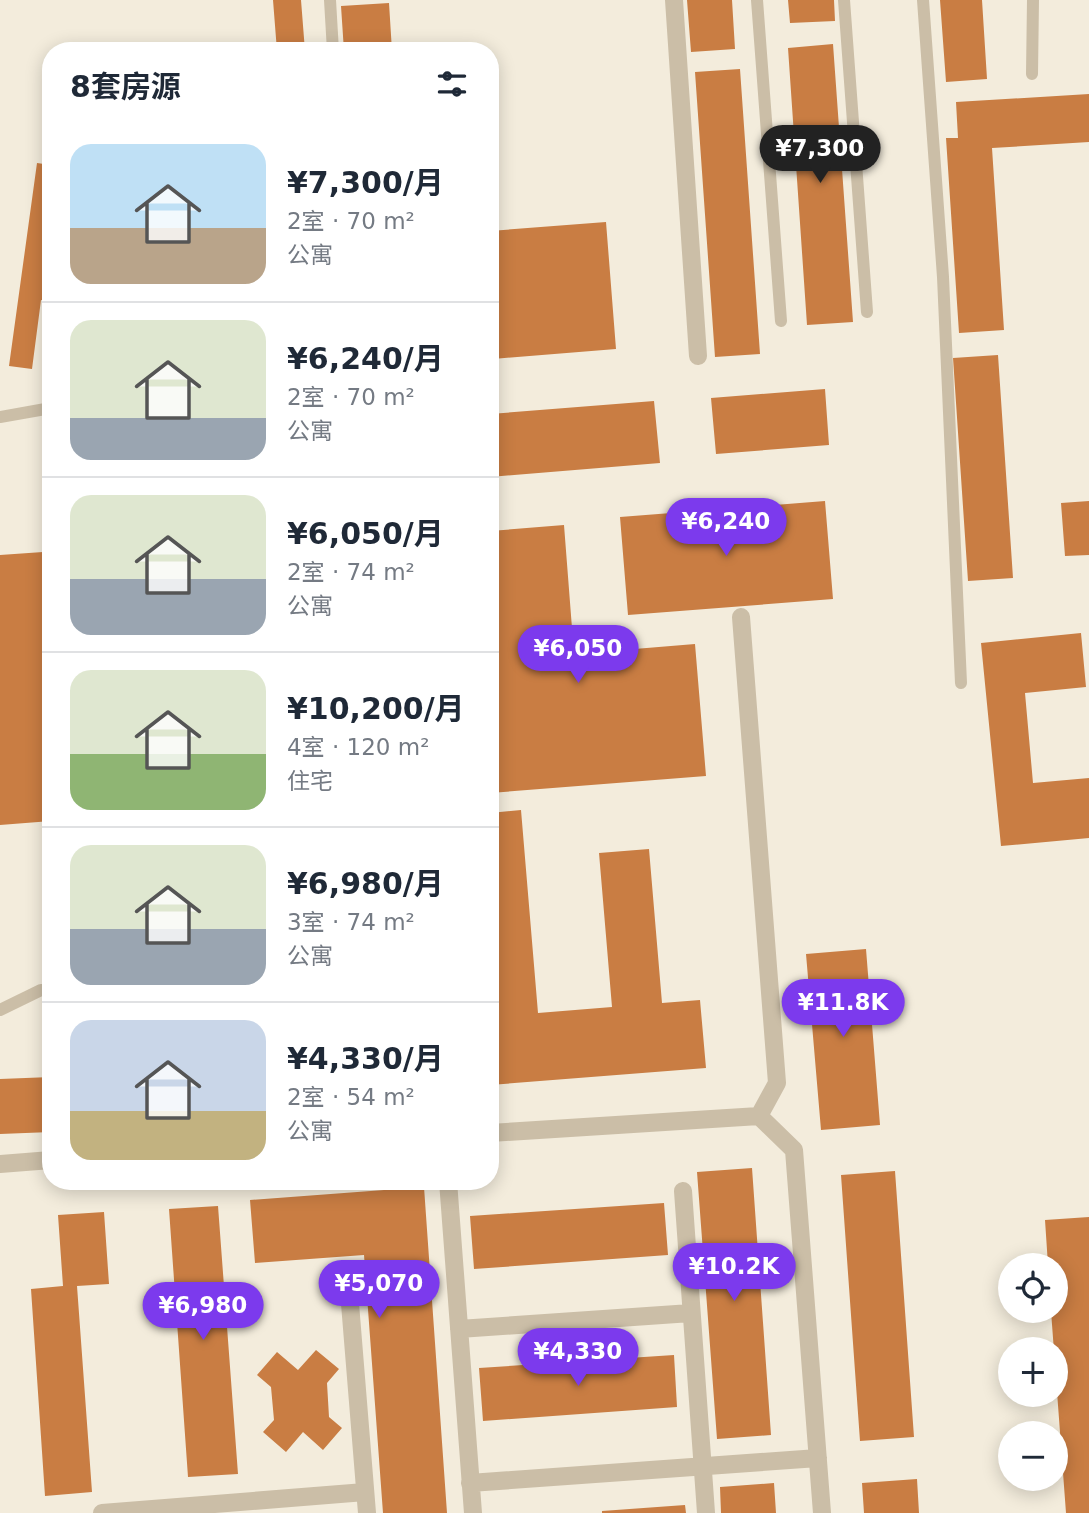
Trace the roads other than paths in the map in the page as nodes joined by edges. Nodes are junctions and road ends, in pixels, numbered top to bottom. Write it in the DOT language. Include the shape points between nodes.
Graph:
graph roads {
  1 [pos="330,0"];
  2 [pos="674,0"];
  3 [pos="757,0"];
  4 [pos="844,0"];
  5 [pos="923,0"];
  6 [pos="1033,0"];
  7 [pos="332,42"];
  8 [pos="1032,74"];
  9 [pos="867,312"];
  10 [pos="780,321"];
  11 [pos="698,356"];
  12 [pos="42,410"];
  13 [pos="0,417"];
  14 [pos="741,617"];
  15 [pos="961,683"];
  16 [pos="42,990"];
  17 [pos="0,1010"];
  18 [pos="758,1116"];
  19 [pos="499,1132"];
  20 [pos="42,1161"];
  21 [pos="0,1164"];
  22 [pos="449,1190"];
  23 [pos="682,1191"];
  24 [pos="348,1279"];
  25 [pos="691,1313"];
  26 [pos="459,1329"];
  27 [pos="818,1458"];
  28 [pos="703,1466"];
  29 [pos="470,1483"];
  30 [pos="365,1492"];
  31 [pos="102,1513"];
  32 [pos="366,1513"];
  33 [pos="472,1513"];
  34 [pos="706,1513"];
  35 [pos="822,1513"];
  1 -- 7 [label="lane"];
  2 -- 11 [label="street"];
  3 -- 10 [label="lane"];
  4 -- 9 [label="lane"];
  5 -- 15 [label="lane" via="943,277"];
  6 -- 8 [label="lane"];
  12 -- 13 [label="lane"];
  14 -- 18 [label="street" via="777,1083"];
  16 -- 17 [label="lane"];
  18 -- 19 [label="street"];
  18 -- 27 [label="street" via="794,1150"];
  20 -- 21 [label="street"];
  22 -- 26 [label="street"];
  23 -- 25 [label="street"];
  24 -- 30 [label="street"];
  25 -- 26 [label="street"];
  25 -- 28 [label="street"];
  26 -- 29 [label="street"];
  27 -- 28 [label="street"];
  27 -- 35 [label="street"];
  28 -- 29 [label="street"];
  28 -- 34 [label="street"];
  29 -- 33 [label="street"];
  30 -- 31 [label="street"];
  30 -- 32 [label="street"];
}
